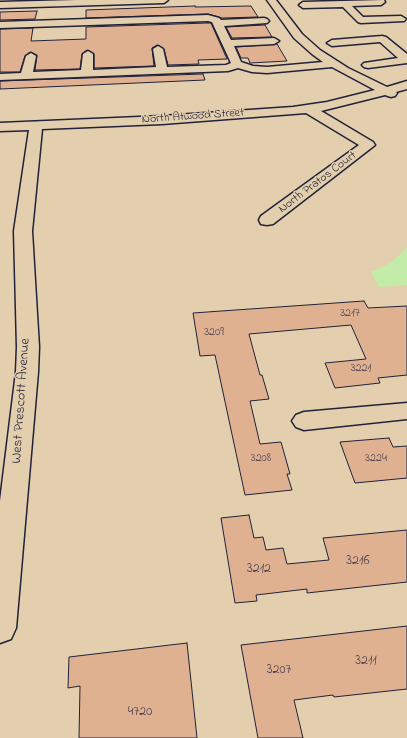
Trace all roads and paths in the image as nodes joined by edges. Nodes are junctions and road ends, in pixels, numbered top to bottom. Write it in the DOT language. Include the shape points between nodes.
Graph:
graph roads {
  1 [pos="164,0"];
  2 [pos="271,0"];
  3 [pos="380,2"];
  4 [pos="345,4"];
  5 [pos="0,5"];
  6 [pos="62,5"];
  7 [pos="303,5"];
  8 [pos="141,8"];
  9 [pos="211,17"];
  10 [pos="401,19"];
  11 [pos="361,20"];
  12 [pos="264,21"];
  13 [pos="348,21"];
  14 [pos="60,22"];
  15 [pos="149,22"];
  16 [pos="0,25"];
  17 [pos="58,36"];
  18 [pos="382,39"];
  19 [pos="401,39"];
  20 [pos="274,41"];
  21 [pos="227,43"];
  22 [pos="332,43"];
  23 [pos="158,49"];
  24 [pos="88,54"];
  25 [pos="31,56"];
  26 [pos="237,64"];
  27 [pos="333,64"];
  28 [pos="368,65"];
  29 [pos="162,70"];
  30 [pos="88,73"];
  31 [pos="26,76"];
  32 [pos="0,77"];
  33 [pos="407,85"];
  34 [pos="384,90"];
  35 [pos="401,97"];
  36 [pos="309,109"];
  37 [pos="36,126"];
  38 [pos="0,127"];
  39 [pos="267,220"];
  40 [pos="407,411"];
  41 [pos="304,421"];
  42 [pos="0,628"];
  1 -- 6 [label="street"];
  2 -- 27 [label="street" via="298,36"];
  3 -- 4 [label="street"];
  4 -- 7 [label="street"];
  4 -- 11 [label="street"];
  5 -- 6 [label="street"];
  6 -- 14 [label="street" via="56,8 55,20"];
  8 -- 15 [label="street"];
  9 -- 12 [label="street"];
  9 -- 15 [label="street"];
  9 -- 21 [label="street"];
  10 -- 11 [label="street"];
  11 -- 13 [label="street"];
  11 -- 18 [label="street"];
  14 -- 15 [label="street"];
  14 -- 16 [label="street"];
  14 -- 17 [label="street"];
  18 -- 19 [label="street"];
  18 -- 22 [label="street"];
  18 -- 28 [label="street" via="407,60"];
  20 -- 21 [label="street"];
  21 -- 26 [label="street"];
  23 -- 29 [label="street"];
  24 -- 30 [label="street"];
  25 -- 31 [label="street"];
  26 -- 27 [label="street" via="267,70"];
  26 -- 29 [label="street" via="228,68"];
  27 -- 34 [label="street"];
  29 -- 30 [label="street"];
  30 -- 31 [label="street"];
  31 -- 32 [label="street"];
  33 -- 34 [label="street, North Atwood Street"];
  34 -- 35 [label="street"];
  34 -- 36 [label="street, North Atwood Street"];
  36 -- 37 [label="street, North Atwood Street"];
  36 -- 39 [label="street, North Pratos Court" via="368,145"];
  37 -- 38 [label="street, North Atwood Street"];
  37 -- 42 [label="street, West Prescott Avenue" via="22,231 27,372"];
  40 -- 41 [label="street"];
}
